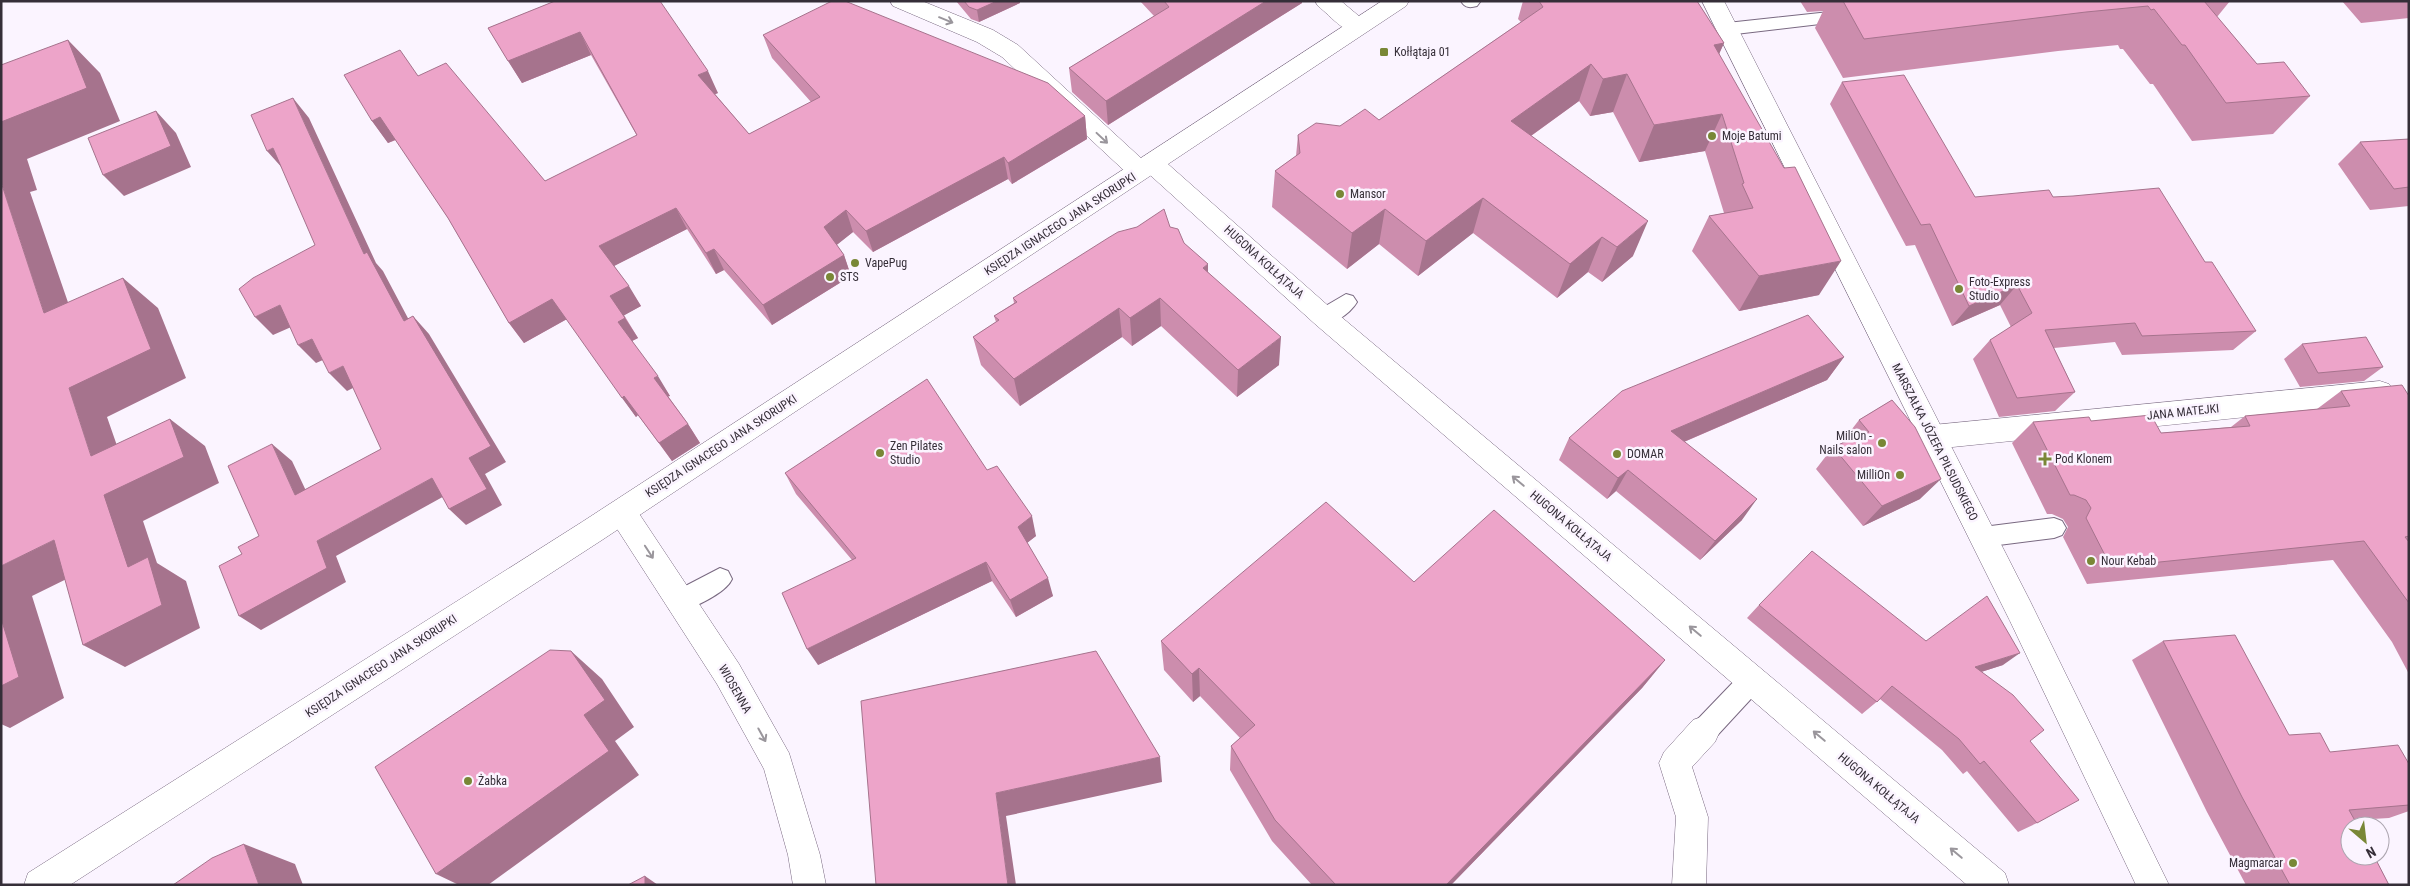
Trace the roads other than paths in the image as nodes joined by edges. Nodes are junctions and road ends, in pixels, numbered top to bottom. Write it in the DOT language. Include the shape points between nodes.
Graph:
graph roads {
  1 [pos="901,1"];
  2 [pos="1326,1"];
  3 [pos="1398,1"];
  4 [pos="1713,1"];
  5 [pos="1864,15"];
  6 [pos="1358,27"];
  7 [pos="1727,29"];
  8 [pos="1146,167"];
  9 [pos="1933,437"];
  10 [pos="2409,438"];
  11 [pos="622,512"];
  12 [pos="2054,528"];
  13 [pos="1983,537"];
  14 [pos="720,579"];
  15 [pos="679,602"];
  16 [pos="1752,680"];
  17 [pos="1704,731"];
  18 [pos="40,885"];
  19 [pos="810,885"];
  20 [pos="1689,885"];
  21 [pos="1993,885"];
  22 [pos="2153,885"];
  1 -- 8 [label="street, HUGONA KOŁŁĄTAJA, one-way" via="985,36 1010,51"];
  2 -- 6 [label="street"];
  3 -- 6 [label="street, KSIĘDZA IGNACEGO JANA SKORUPKI"];
  4 -- 7 [label="street, MARSZAŁKA JÓZEFA PIŁSUDSKIEGO"];
  5 -- 7 [label="lane"];
  6 -- 8 [label="street, KSIĘDZA IGNACEGO JANA SKORUPKI"];
  7 -- 9 [label="street, MARSZAŁKA JÓZEFA PIŁSUDSKIEGO"];
  8 -- 11 [label="street, KSIĘDZA IGNACEGO JANA SKORUPKI"];
  16 -- 8 [label="street, HUGONA KOŁŁĄTAJA, one-way" via="1335,309"];
  9 -- 10 [label="street, JANA MATEJKI" via="2380,392"];
  9 -- 13 [label="street, MARSZAŁKA JÓZEFA PIŁSUDSKIEGO"];
  11 -- 15 [label="street, WIOSENNA, one-way"];
  11 -- 18 [label="street, KSIĘDZA IGNACEGO JANA SKORUPKI"];
  12 -- 13 [label="lane"];
  13 -- 22 [label="street, MARSZAŁKA JÓZEFA PIŁSUDSKIEGO"];
  14 -- 15 [label="lane"];
  15 -- 19 [label="street, WIOSENNA, one-way" via="728,674 778,764"];
  16 -- 17 [label="lane"];
  21 -- 16 [label="street, HUGONA KOŁŁĄTAJA, one-way"];
  17 -- 20 [label="street" via="1675,763 1692,817"];
}
